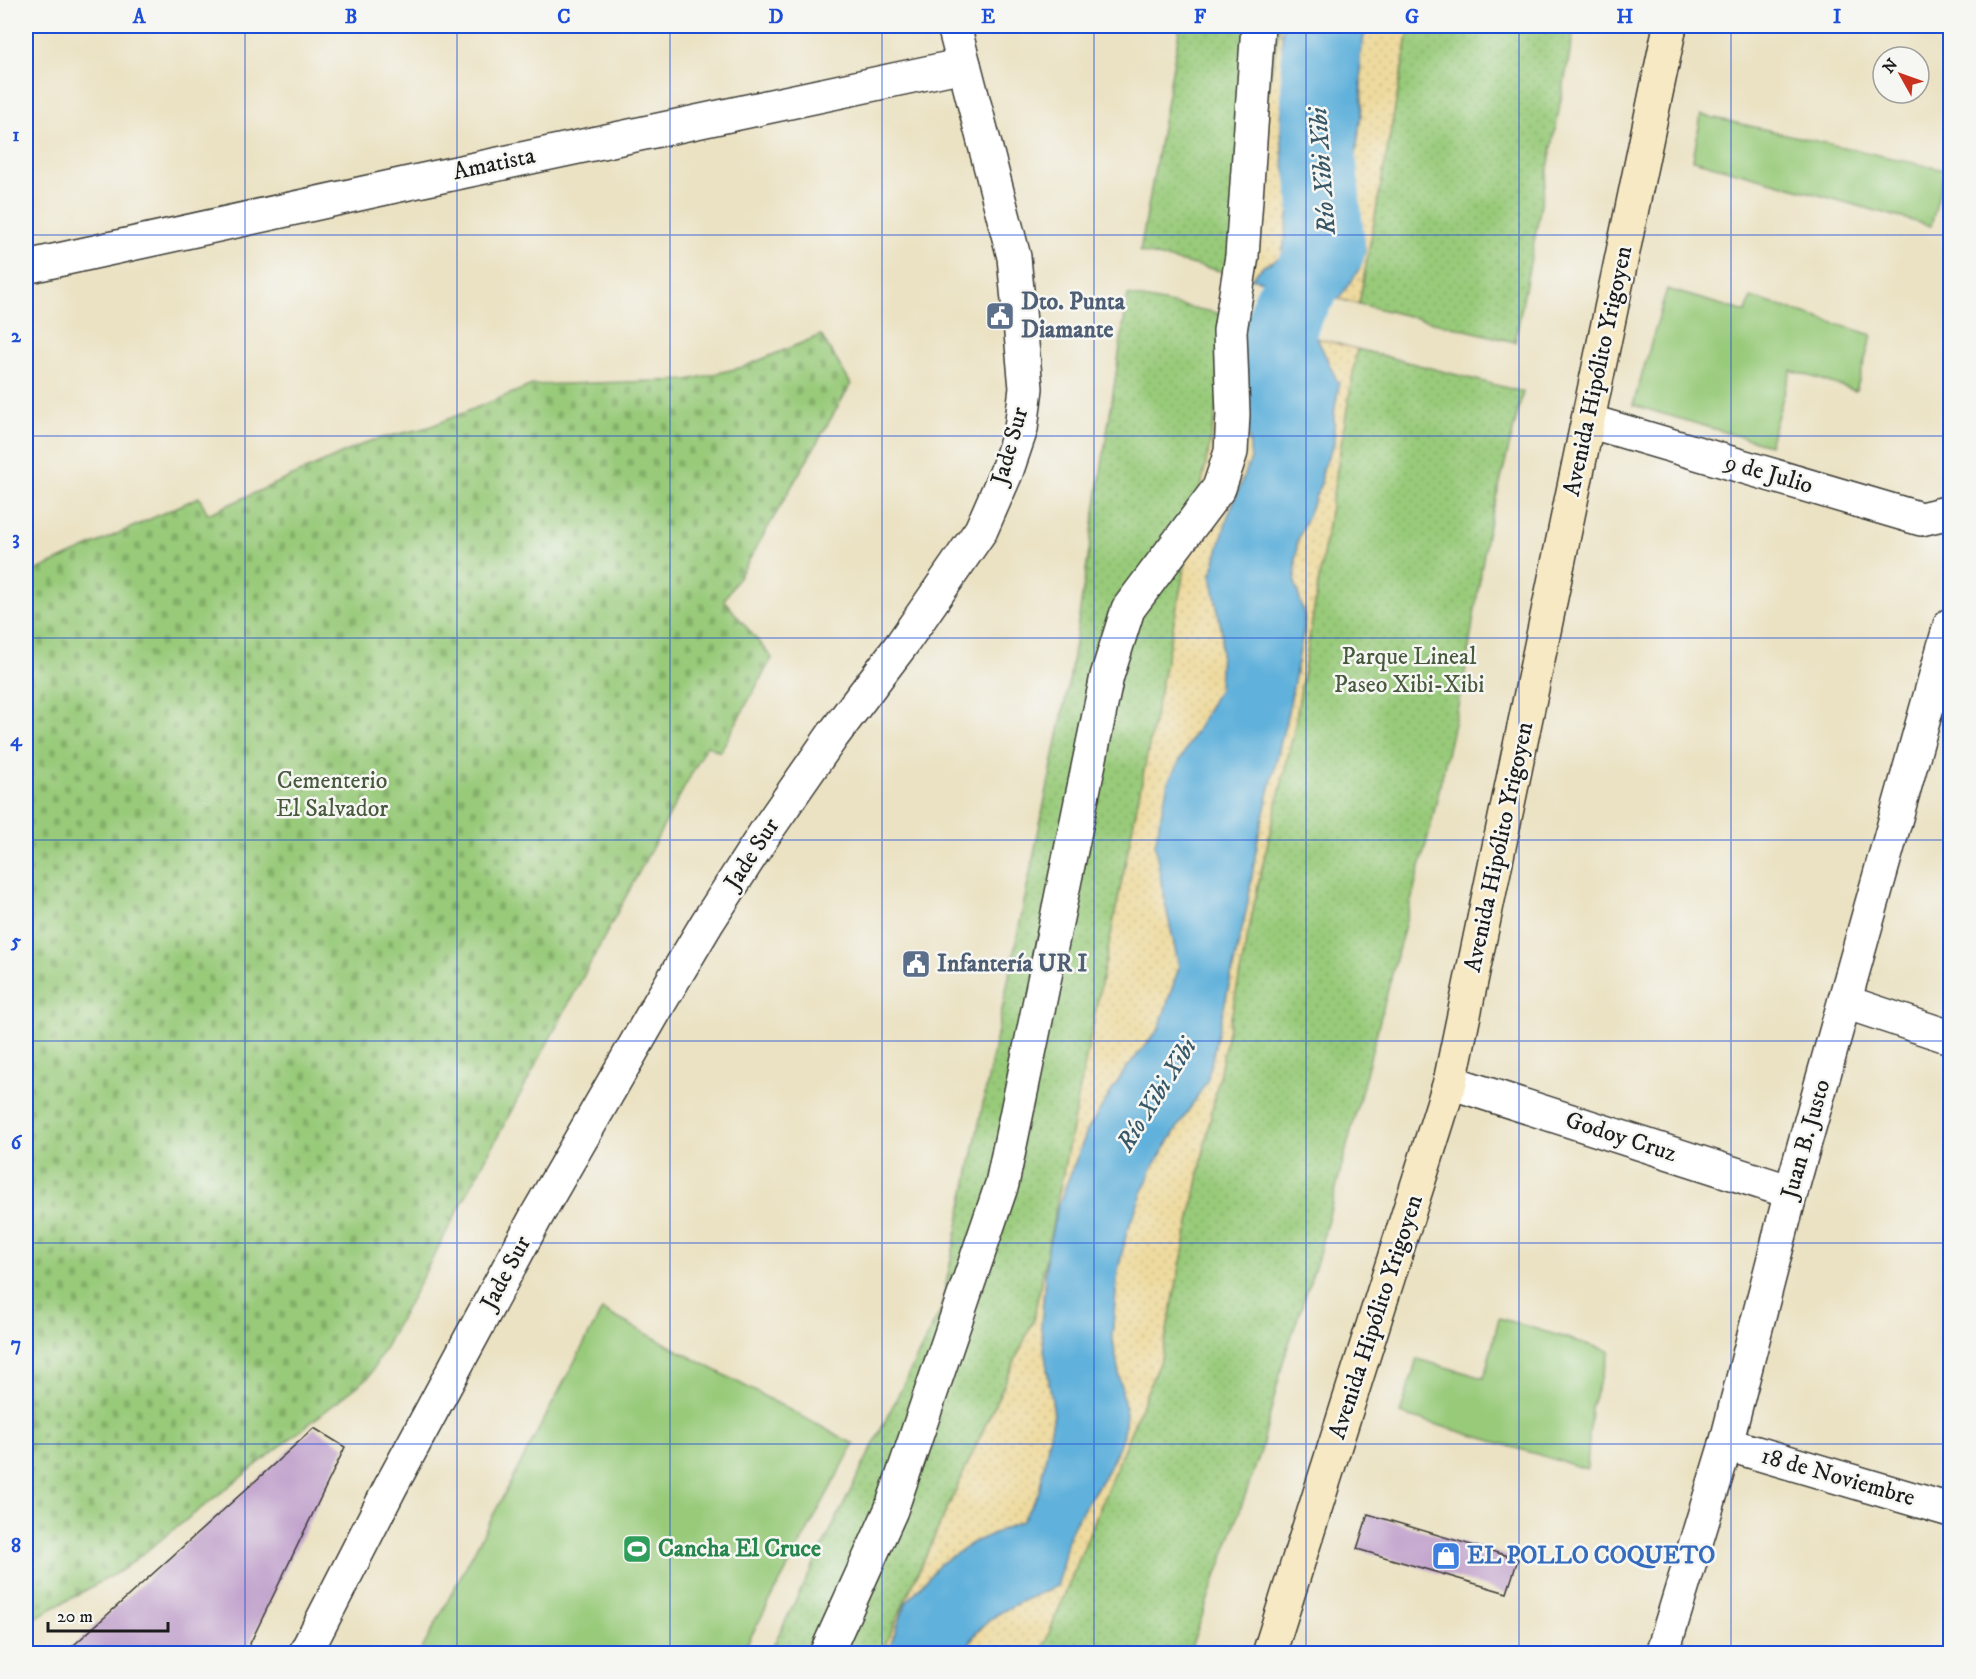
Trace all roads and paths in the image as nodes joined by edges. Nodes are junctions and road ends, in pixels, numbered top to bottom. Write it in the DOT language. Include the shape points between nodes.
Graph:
graph roads {
  1 [pos="954,26"];
  2 [pos="1258,26"];
  3 [pos="1670,26"];
  4 [pos="964,65"];
  5 [pos="26,267"];
  6 [pos="1588,422"];
  7 [pos="1950,512"];
  8 [pos="1950,625"];
  9 [pos="1845,1002"];
  10 [pos="1950,1037"];
  11 [pos="1450,1082"];
  12 [pos="1791,1192"];
  13 [pos="1726,1444"];
  14 [pos="1950,1510"];
  15 [pos="304,1653"];
  16 [pos="826,1653"];
  17 [pos="1269,1653"];
  18 [pos="1662,1653"];
  1 -- 4 [label="street, Jade Sur"];
  2 -- 16 [label="street" via="1242,256 1230,331 1232,452 1219,488 1128,609 1107,676 1002,1184 891,1510"];
  3 -- 6 [label="main road, Avenida Hipólito Yrigoyen"];
  4 -- 5 [label="street, Amatista"];
  4 -- 15 [label="street, Jade Sur" via="1014,257 1026,388 1020,429 1006,473 981,530 767,830 677,972 536,1217"];
  6 -- 7 [label="street, 9 de Julio" via="1921,519"];
  6 -- 11 [label="main road, Avenida Hipólito Yrigoyen"];
  8 -- 9 [label="street, Juan B. Justo"];
  9 -- 10 [label="street"];
  9 -- 12 [label="street, Juan B. Justo"];
  11 -- 12 [label="street, Godoy Cruz"];
  11 -- 17 [label="main road, Avenida Hipólito Yrigoyen"];
  12 -- 13 [label="street, Juan B. Justo"];
  13 -- 14 [label="street, 18 de Noviembre"];
  13 -- 18 [label="street, Juan B. Justo"];
}
